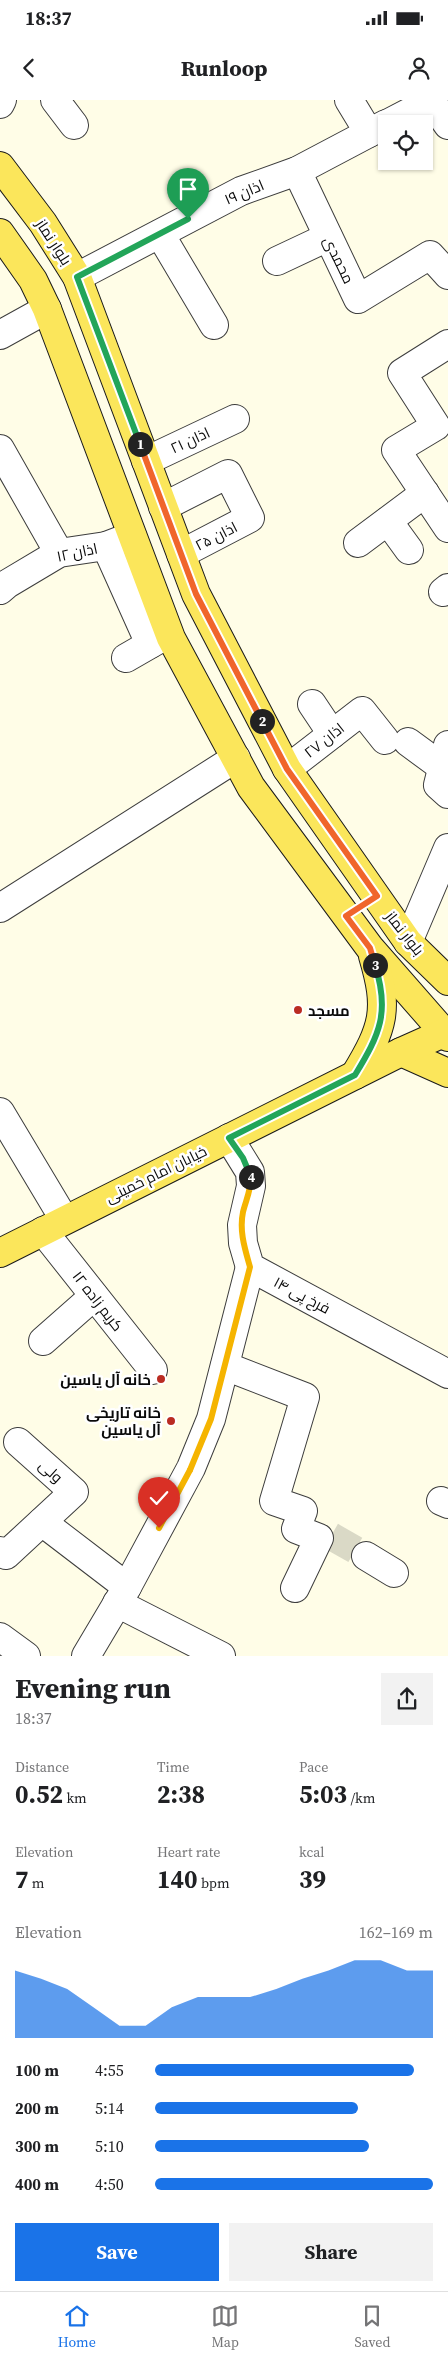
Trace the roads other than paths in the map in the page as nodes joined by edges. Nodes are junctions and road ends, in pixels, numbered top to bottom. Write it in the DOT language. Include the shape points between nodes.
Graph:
graph roads {
  1 [pos="2,100"];
  2 [pos="55,100"];
  3 [pos="349,100"];
  4 [pos="432,100"];
  5 [pos="0,104"];
  6 [pos="404,115"];
  7 [pos="378,124"];
  8 [pos="448,124"];
  9 [pos="74,125"];
  10 [pos="378,129"];
  11 [pos="0,166"];
  12 [pos="297,171"];
  13 [pos="0,233"];
  14 [pos="160,234"];
  15 [pos="328,237"];
  16 [pos="277,262"];
  17 [pos="448,275"];
  18 [pos="77,277"];
  19 [pos="47,309"];
  20 [pos="214,325"];
  21 [pos="0,335"];
  22 [pos="448,344"];
  23 [pos="235,419"];
  24 [pos="0,449"];
  25 [pos="146,461"];
  26 [pos="425,493"];
  27 [pos="163,507"];
  28 [pos="388,521"];
  29 [pos="448,528"];
  30 [pos="132,536"];
  31 [pos="358,542"];
  32 [pos="106,546"];
  33 [pos="409,550"];
  34 [pos="59,553"];
  35 [pos="181,554"];
  36 [pos="2,583"];
  37 [pos="160,639"];
  38 [pos="126,658"];
  39 [pos="312,704"];
  40 [pos="332,734"];
  41 [pos="445,756"];
  42 [pos="236,758"];
  43 [pos="287,769"];
  44 [pos="448,794"];
  45 [pos="448,848"];
  46 [pos="377,896"];
  47 [pos="0,908"];
  48 [pos="346,916"];
  49 [pos="408,942"];
  50 [pos="370,948"];
  51 [pos="448,981"];
  52 [pos="446,1033"];
  53 [pos="400,1052"];
  54 [pos="448,1073"];
  55 [pos="355,1075"];
  56 [pos="0,1112"];
  57 [pos="229,1138"];
  58 [pos="53,1225"];
  59 [pos="0,1253"];
  60 [pos="250,1267"];
  61 [pos="94,1296"];
  62 [pos="43,1341"];
  63 [pos="225,1366"];
  64 [pos="153,1370"];
  65 [pos="448,1374"];
  66 [pos="18,1442"];
  67 [pos="42,1522"];
  68 [pos="0,1551"];
  69 [pos="366,1556"];
  70 [pos="394,1573"];
  71 [pos="295,1588"];
  72 [pos="122,1595"];
  73 [pos="86,1656"];
  74 [pos="221,1656"];
  1 -- 5 [label="street"];
  2 -- 9 [label="street"];
  3 -- 7 [label="street"];
  4 -- 6 [label="street, اذان ۱۹"];
  4 -- 8 [label="street"];
  10 -- 12 [label="street, اذان ۱۹"];
  11 -- 18 [label="main road, بلوار نماز" via="43,223"];
  12 -- 14 [label="street, اذان ۱۹" via="241,191"];
  12 -- 15 [label="street, محمدی"];
  13 -- 19 [label="main road" via="33,280"];
  14 -- 18 [label="street, اذان ۱۹"];
  14 -- 20 [label="street"];
  15 -- 16 [label="street"];
  15 -- 17 [label="street, محمدی" via="358,299 430,255"];
  18 -- 25 [label="main road, بلوار نماز"];
  19 -- 21 [label="street"];
  19 -- 30 [label="main road"];
  22 -- 26 [label="street" via="402,373 436,426 396,450"];
  23 -- 25 [label="street, اذان ۲۱"];
  24 -- 34 [label="street"];
  25 -- 27 [label="main road, بلوار نماز"];
  26 -- 28 [label="street"];
  26 -- 29 [label="street"];
  27 -- 35 [label="main road, بلوار نماز"];
  27 -- 35 [label="street, اذان ۲۵" via="228,474 250,518"];
  28 -- 31 [label="street"];
  28 -- 33 [label="street"];
  30 -- 32 [label="street, اذان ۱۲"];
  30 -- 37 [label="main road"];
  32 -- 34 [label="street, اذان ۱۲"];
  32 -- 37 [label="street"];
  34 -- 36 [label="street, اذان ۱۲"];
  35 -- 43 [label="main road, بلوار نماز" via="196,594"];
  37 -- 38 [label="street"];
  37 -- 42 [label="main road"];
  39 -- 40 [label="street"];
  40 -- 41 [label="street, اذان ۲۷" via="362,711 396,741"];
  40 -- 43 [label="street, اذان ۲۷"];
  41 -- 44 [label="street" via="438,785"];
  42 -- 47 [label="street"];
  42 -- 48 [label="main road" via="252,787"];
  43 -- 46 [label="main road, بلوار نماز"];
  45 -- 49 [label="street"];
  46 -- 48 [label="main road"];
  46 -- 49 [label="main road, بلوار نماز"];
  48 -- 50 [label="main road"];
  49 -- 51 [label="main road, بلوار نماز"];
  50 -- 52 [label="main road"];
  50 -- 55 [label="main road" via="383,995 382,1016 378,1034"];
  52 -- 53 [label="main road, خیابان امام خمینی"];
  53 -- 54 [label="main road"];
  53 -- 55 [label="main road, خیابان امام خمینی"];
  55 -- 57 [label="main road, خیابان امام خمینی"];
  56 -- 58 [label="street, کریم زاده ۱۲"];
  57 -- 58 [label="main road, خیابان امام خمینی"];
  57 -- 60 [label="street" via="250,1172 251,1186 242,1225"];
  58 -- 59 [label="main road, خیابان امام خمینی"];
  58 -- 61 [label="street, کریم زاده ۱۲"];
  60 -- 63 [label="street"];
  60 -- 65 [label="street, فرخ پی ۱۴"];
  61 -- 62 [label="street"];
  61 -- 64 [label="street, کریم زاده ۱۲"];
  63 -- 71 [label="street" via="305,1397 274,1501 303,1511 296,1529 325,1537"];
  63 -- 72 [label="street" via="211,1419 191,1468"];
  66 -- 67 [label="street, ولی" via="74,1492"];
  67 -- 68 [label="street, ولی" via="6,1555"];
  67 -- 72 [label="street"];
  69 -- 70 [label="street"];
  72 -- 73 [label="street"];
  72 -- 74 [label="street"];
}
